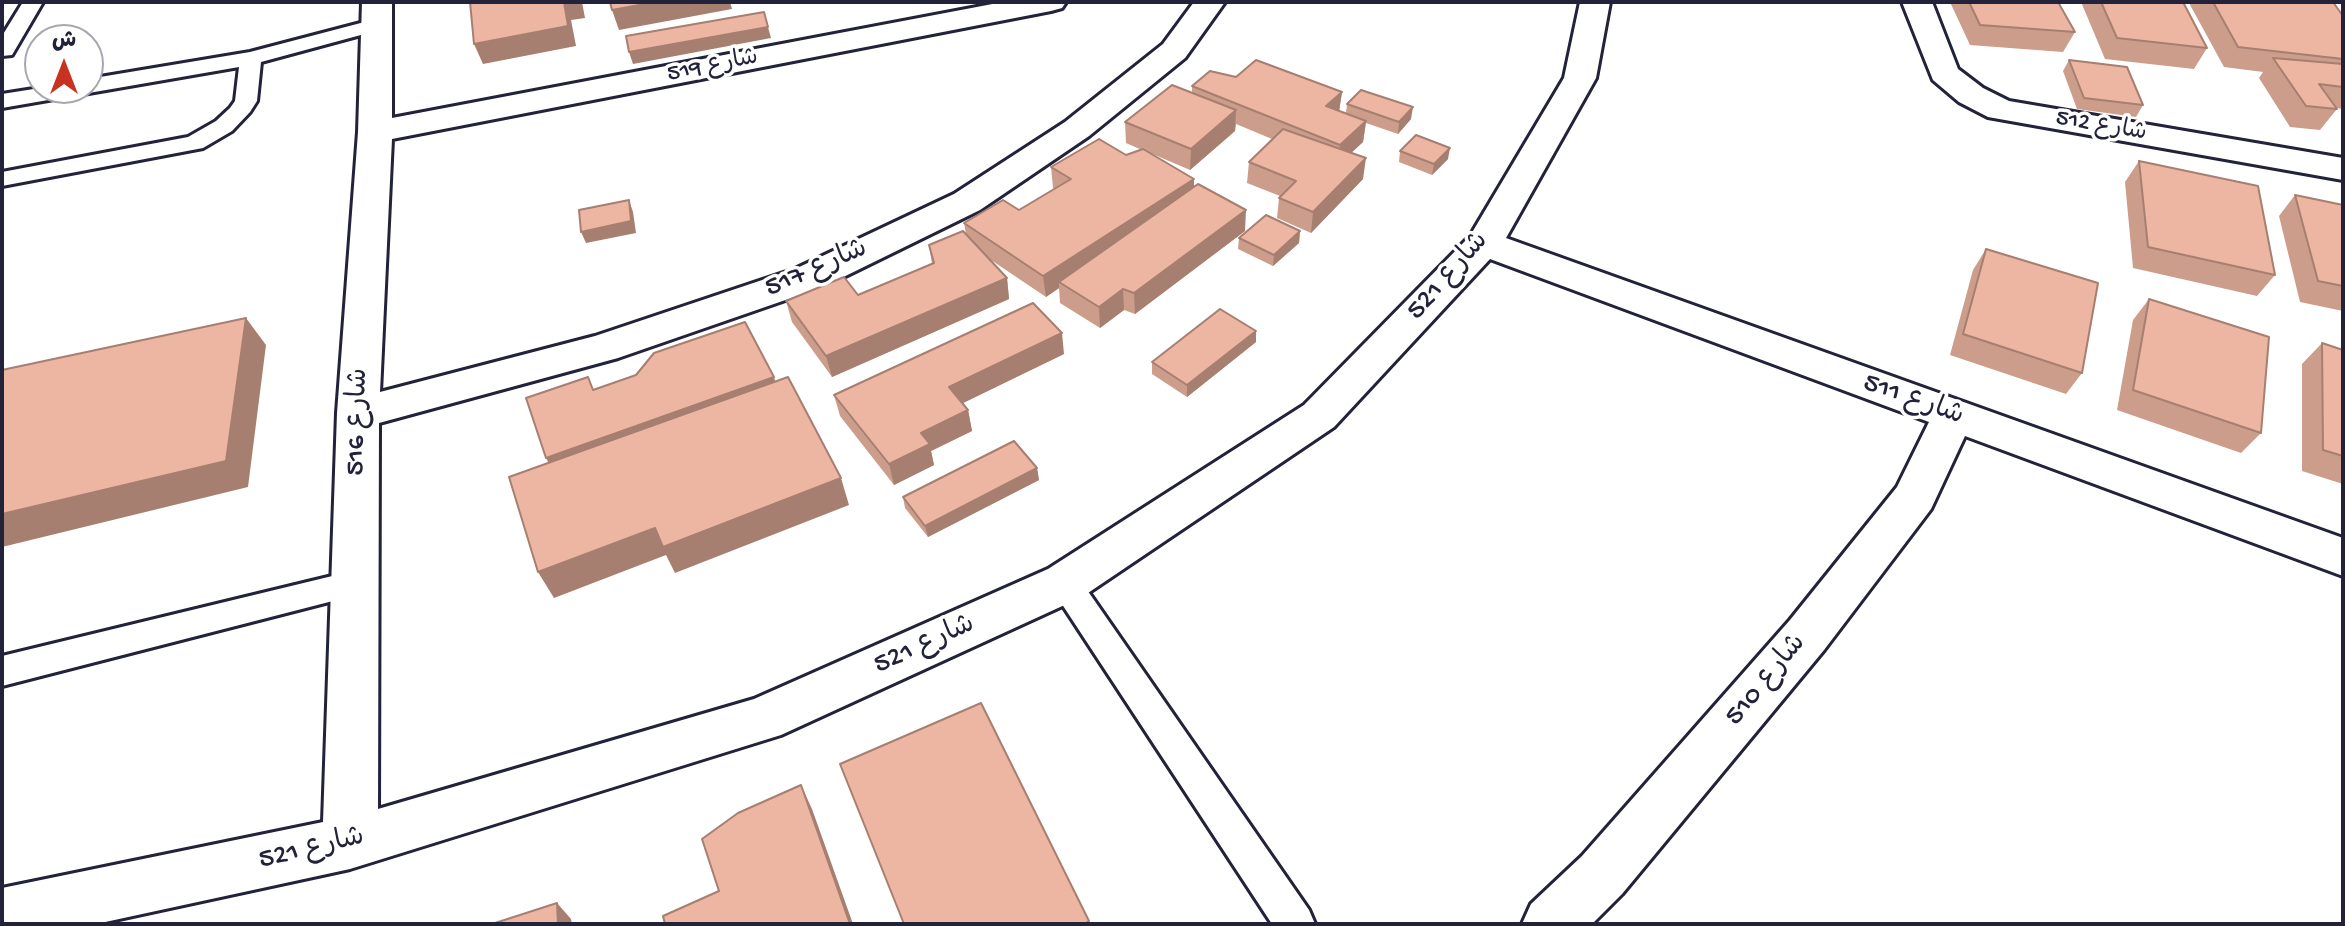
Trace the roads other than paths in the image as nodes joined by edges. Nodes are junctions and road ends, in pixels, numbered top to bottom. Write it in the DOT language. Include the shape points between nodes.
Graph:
graph roads {
  1 [pos="33,2"];
  2 [pos="1051,2"];
  3 [pos="1210,2"];
  4 [pos="1595,2"];
  5 [pos="1917,2"];
  6 [pos="377,13"];
  7 [pos="4,50"];
  8 [pos="251,58"];
  9 [pos="104,83"];
  10 [pos="24,97"];
  11 [pos="2,101"];
  12 [pos="375,132"];
  13 [pos="2343,169"];
  14 [pos="2,179"];
  15 [pos="1484,243"];
  16 [pos="358,413"];
  17 [pos="1953,416"];
  18 [pos="2343,557"];
  19 [pos="1065,583"];
  20 [pos="353,584"];
  21 [pos="2,671"];
  22 [pos="350,843"];
  23 [pos="2,916"];
  24 [pos="1295,924"];
  25 [pos="1551,924"];
  1 -- 7 [label="lane"];
  2 -- 12 [label="street, شارع 519"];
  3 -- 16 [label="street, شارع 517" via="1174,51 1077,129 967,202 809,278 604,348"];
  4 -- 15 [label="street, شارع 521" via="1580,78"];
  5 -- 13 [label="street, شارع 512" via="1944,73 2000,110"];
  6 -- 8 [label="lane"];
  6 -- 12 [label="street, شارع 516"];
  8 -- 9 [label="lane"];
  8 -- 14 [label="lane" via="246,101 239,112 195,143"];
  10 -- 11 [label="lane"];
  12 -- 16 [label="street, شارع 516"];
  15 -- 17 [label="street, شارع 511"];
  15 -- 19 [label="street, شارع 521" via="1319,416"];
  16 -- 20 [label="street, شارع 516"];
  17 -- 18 [label="street, شارع 511"];
  17 -- 25 [label="street, شارع 510" via="1915,497 1807,635 1602,875"];
  19 -- 22 [label="street, شارع 521" via="763,719"];
  19 -- 24 [label="lane"];
  20 -- 21 [label="lane"];
  20 -- 22 [label="street, شارع 516"];
  22 -- 23 [label="street, شارع 521"];
}
